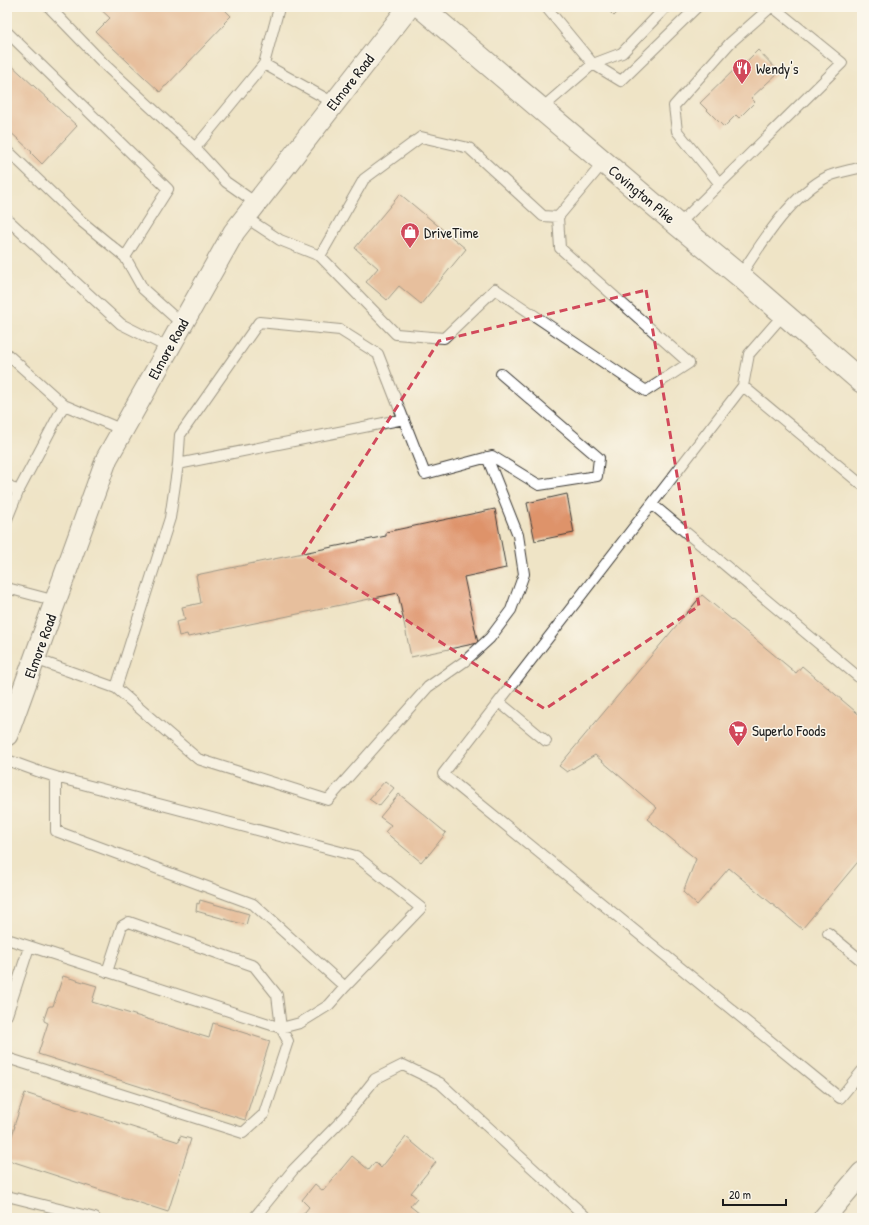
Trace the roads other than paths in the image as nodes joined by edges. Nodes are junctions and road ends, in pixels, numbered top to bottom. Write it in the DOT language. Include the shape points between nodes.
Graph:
graph roads {
  1 [pos="49,7"];
  2 [pos="278,7"];
  3 [pos="409,7"];
  4 [pos="421,7"];
  5 [pos="546,7"];
  6 [pos="666,7"];
  7 [pos="697,7"];
  8 [pos="772,7"];
  9 [pos="7,32"];
  10 [pos="264,64"];
  11 [pos="593,64"];
  12 [pos="334,103"];
  13 [pos="541,109"];
  14 [pos="195,148"];
  15 [pos="7,150"];
  16 [pos="604,162"];
  17 [pos="862,167"];
  18 [pos="720,184"];
  19 [pos="251,210"];
  20 [pos="558,217"];
  21 [pos="7,220"];
  22 [pos="678,225"];
  23 [pos="320,256"];
  24 [pos="125,258"];
  25 [pos="740,276"];
  26 [pos="783,315"];
  27 [pos="182,324"];
  28 [pos="169,348"];
  29 [pos="7,354"];
  30 [pos="501,374"];
  31 [pos="862,382"];
  32 [pos="743,386"];
  33 [pos="64,405"];
  34 [pos="404,419"];
  35 [pos="123,430"];
  36 [pos="487,457"];
  37 [pos="178,464"];
  38 [pos="7,484"];
  39 [pos="862,485"];
  40 [pos="18,492"];
  41 [pos="652,504"];
  42 [pos="7,519"];
  43 [pos="7,588"];
  44 [pos="56,601"];
  45 [pos="35,659"];
  46 [pos="862,680"];
  47 [pos="116,688"];
  48 [pos="499,702"];
  49 [pos="7,735"];
  50 [pos="546,741"];
  51 [pos="7,760"];
  52 [pos="56,776"];
  53 [pos="828,933"];
  54 [pos="7,939"];
  55 [pos="29,946"];
  56 [pos="862,961"];
  57 [pos="107,972"];
  58 [pos="344,987"];
  59 [pos="7,1015"];
  60 [pos="281,1028"];
  61 [pos="7,1058"];
  62 [pos="862,1071"];
  63 [pos="862,1173"];
  64 [pos="7,1196"];
  65 [pos="94,1218"];
  66 [pos="254,1218"];
  67 [pos="587,1218"];
  68 [pos="824,1218"];
  1 -- 14 [label="lane" via="105,65"];
  2 -- 10 [label="lane"];
  3 -- 12 [label="street, Elmore Road"];
  4 -- 13 [label="main road, Covington Pike"];
  5 -- 11 [label="lane"];
  6 -- 11 [label="lane" via="622,53"];
  7 -- 11 [label="lane" via="621,81"];
  8 -- 18 [label="lane" via="730,43 674,106 677,131"];
  8 -- 18 [label="lane" via="842,63"];
  9 -- 24 [label="lane" via="168,189"];
  10 -- 12 [label="lane"];
  10 -- 14 [label="lane"];
  11 -- 13 [label="lane"];
  12 -- 19 [label="street, Elmore Road"];
  13 -- 16 [label="main road, Covington Pike"];
  14 -- 19 [label="lane"];
  15 -- 24 [label="lane" via="81,221"];
  16 -- 20 [label="lane"];
  16 -- 22 [label="main road, Covington Pike"];
  17 -- 25 [label="lane" via="830,176 805,192 770,232"];
  18 -- 22 [label="lane"];
  19 -- 23 [label="lane" via="280,240"];
  19 -- 27 [label="street, Elmore Road" via="234,232"];
  20 -- 23 [label="lane" via="543,216 469,148 421,137 364,179"];
  20 -- 23 [label="lane" via="560,248 689,363 646,391 495,289 444,338 396,334"];
  21 -- 28 [label="lane" via="121,324"];
  22 -- 25 [label="main road, Covington Pike"];
  24 -- 27 [label="lane" via="143,289"];
  25 -- 26 [label="main road, Covington Pike"];
  26 -- 31 [label="main road, Covington Pike"];
  26 -- 32 [label="lane" via="749,354"];
  27 -- 28 [label="street, Elmore Road"];
  28 -- 35 [label="street, Elmore Road"];
  29 -- 33 [label="lane"];
  30 -- 36 [label="lane" via="599,458 597,476 539,485 492,456"];
  32 -- 39 [label="lane"];
  32 -- 41 [label="lane"];
  33 -- 35 [label="lane"];
  33 -- 40 [label="lane"];
  34 -- 36 [label="lane" via="425,474"];
  34 -- 37 [label="lane"];
  34 -- 37 [label="lane" via="378,354 340,330 258,322 180,435"];
  35 -- 44 [label="street, Elmore Road" via="107,458"];
  36 -- 47 [label="lane" via="518,535 524,574 511,610 490,638 465,661 428,687 328,800 198,759"];
  37 -- 47 [label="lane" via="170,518"];
  38 -- 40 [label="lane"];
  40 -- 42 [label="lane"];
  41 -- 46 [label="lane"];
  41 -- 48 [label="lane"];
  43 -- 44 [label="lane"];
  44 -- 45 [label="street, Elmore Road"];
  45 -- 47 [label="lane"];
  45 -- 49 [label="street, Elmore Road"];
  48 -- 50 [label="lane"];
  48 -- 62 [label="lane" via="443,774 840,1098"];
  51 -- 52 [label="lane"];
  52 -- 58 [label="lane" via="56,830 253,904"];
  52 -- 58 [label="lane" via="356,856 421,908"];
  53 -- 56 [label="lane"];
  54 -- 55 [label="lane"];
  55 -- 57 [label="lane"];
  55 -- 59 [label="lane"];
  57 -- 60 [label="lane"];
  57 -- 60 [label="lane" via="122,926 130,922 254,966 277,995"];
  58 -- 60 [label="lane" via="329,1005 300,1023"];
  60 -- 61 [label="lane" via="288,1041 264,1114 243,1133"];
  63 -- 68 [label="street"];
  64 -- 65 [label="lane"];
  66 -- 67 [label="lane" via="293,1170 345,1117 375,1079 403,1065 440,1082"];
}
